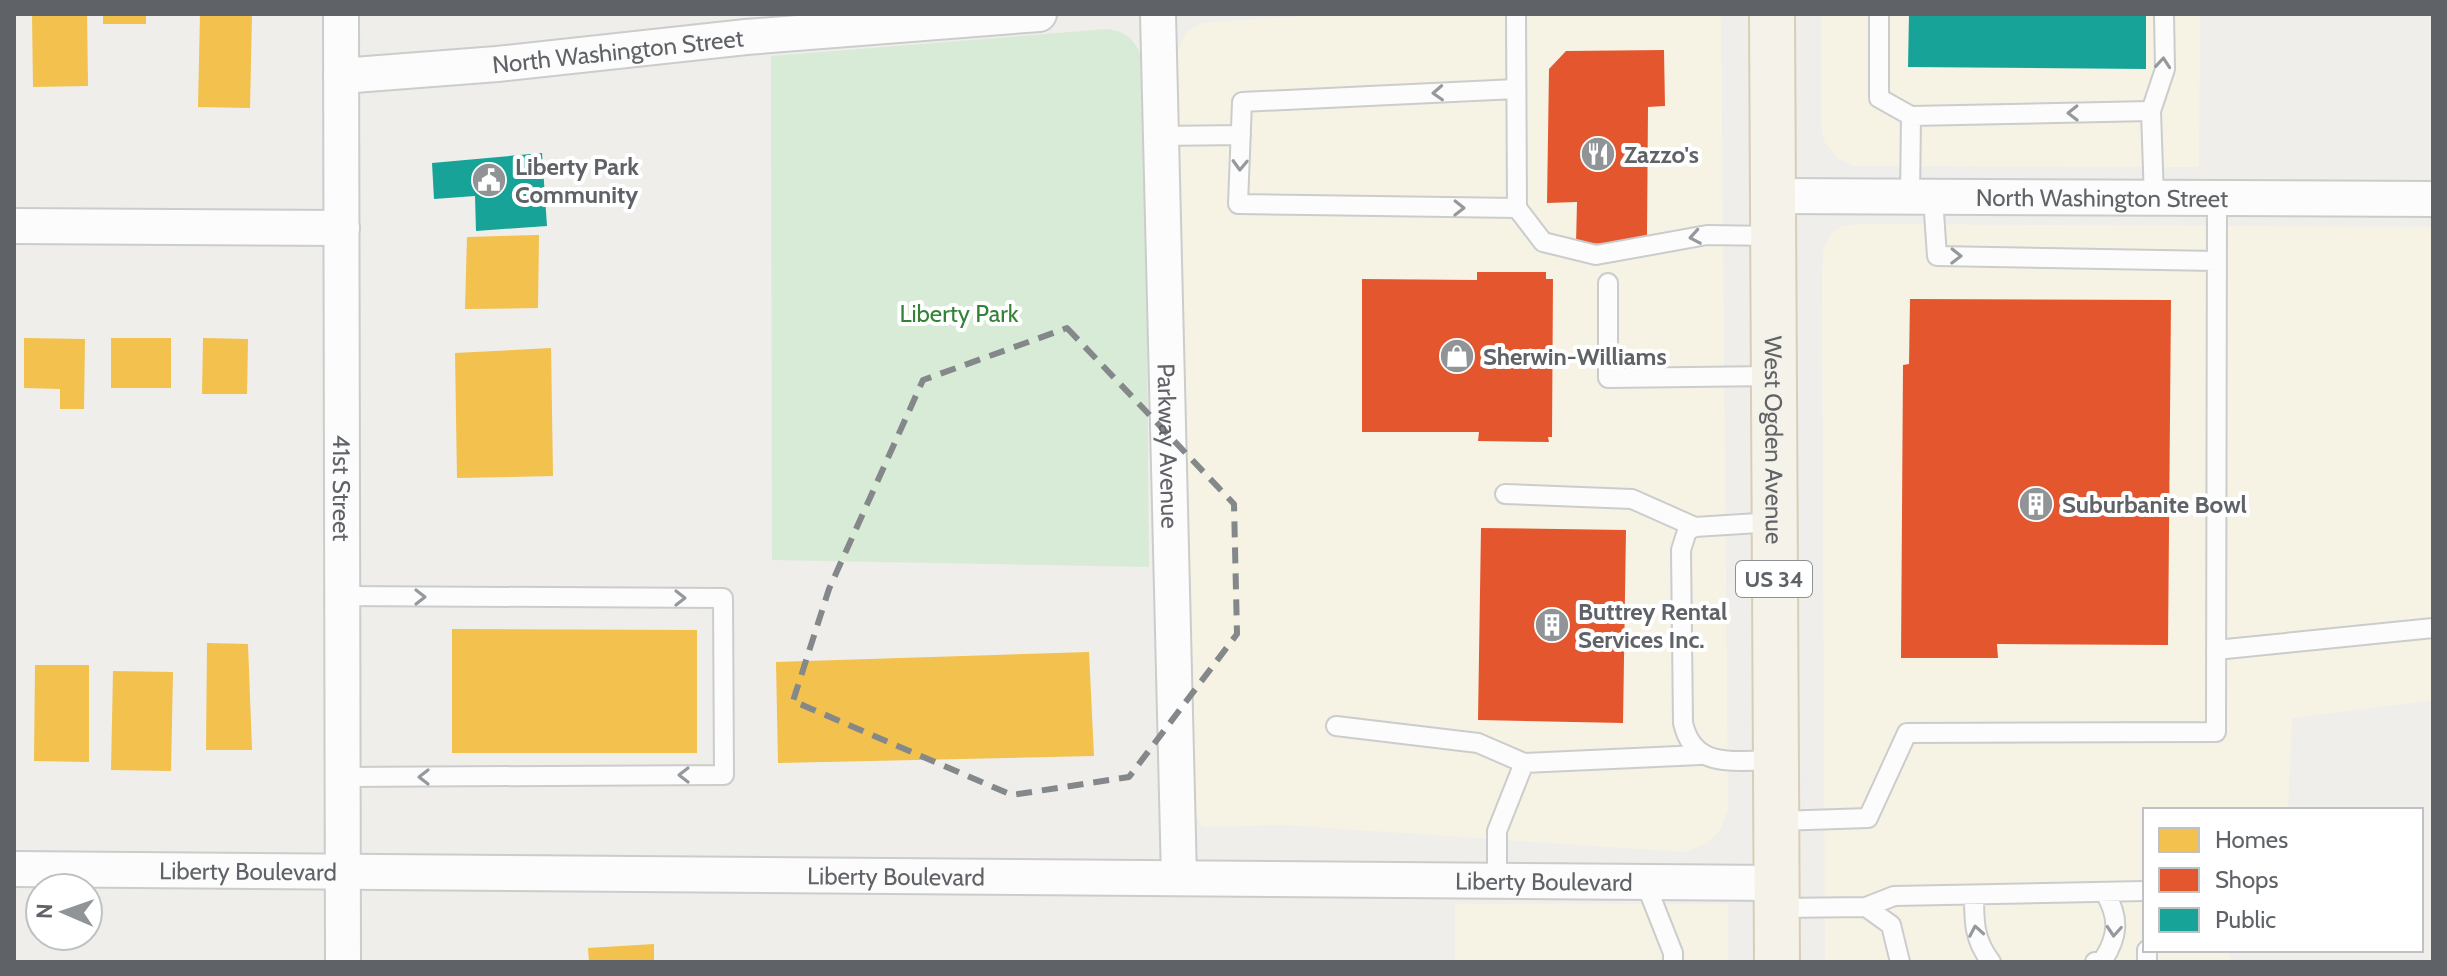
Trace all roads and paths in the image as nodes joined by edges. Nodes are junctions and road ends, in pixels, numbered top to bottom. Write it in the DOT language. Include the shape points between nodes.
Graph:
graph roads {
  1 [pos="341,14"];
  2 [pos="1039,14"];
  3 [pos="1158,14"];
  4 [pos="1516,14"];
  5 [pos="1772,14"];
  6 [pos="1879,14"];
  7 [pos="2164,14"];
  8 [pos="341,76"];
  9 [pos="1516,89"];
  10 [pos="2151,111"];
  11 [pos="1911,116"];
  12 [pos="1241,135"];
  13 [pos="1160,136"];
  14 [pos="1921,198"];
  15 [pos="2154,199"];
  16 [pos="2217,199"];
  17 [pos="2433,199"];
  18 [pos="1517,208"];
  19 [pos="1772,216"];
  20 [pos="14,226"];
  21 [pos="342,228"];
  22 [pos="2217,261"];
  23 [pos="1608,283"];
  24 [pos="1773,376"];
  25 [pos="1505,494"];
  26 [pos="1774,522"];
  27 [pos="1695,527"];
  28 [pos="342,596"];
  29 [pos="2433,628"];
  30 [pos="2216,650"];
  31 [pos="1336,726"];
  32 [pos="1700,755"];
  33 [pos="1776,761"];
  34 [pos="1524,763"];
  35 [pos="342,777"];
  36 [pos="1776,821"];
  37 [pos="14,869"];
  38 [pos="343,871"];
  39 [pos="1179,878"];
  40 [pos="1497,881"];
  41 [pos="1645,882"];
  42 [pos="2143,891"];
  43 [pos="2105,893"];
  44 [pos="1974,895"];
  45 [pos="1777,896"];
  46 [pos="1866,907"];
  47 [pos="343,962"];
  48 [pos="1673,962"];
  49 [pos="1777,962"];
  50 [pos="1900,962"];
  51 [pos="1991,962"];
  52 [pos="2095,962"];
  1 -- 8 [label="street, 41st Street"];
  2 -- 8 [label="street, North Washington Street"];
  3 -- 13 [label="street, Parkway Avenue"];
  4 -- 9 [label="lane"];
  5 -- 19 [label="main road, West Ogden Avenue / US 34"];
  6 -- 11 [label="lane" via="1879,98"];
  10 -- 7 [label="lane, one-way" via="2165,69"];
  8 -- 21 [label="street, 41st Street"];
  9 -- 12 [label="lane, one-way" via="1242,102"];
  9 -- 18 [label="lane"];
  10 -- 11 [label="lane, one-way"];
  10 -- 15 [label="lane"];
  11 -- 14 [label="lane"];
  12 -- 13 [label="lane"];
  12 -- 18 [label="lane, one-way" via="1238,204"];
  13 -- 39 [label="street, Parkway Avenue"];
  14 -- 15 [label="street, North Washington Street"];
  14 -- 19 [label="street, North Washington Street"];
  14 -- 22 [label="lane, one-way" via="1937,256"];
  15 -- 16 [label="street, North Washington Street"];
  16 -- 17 [label="street, North Washington Street"];
  16 -- 22 [label="lane"];
  19 -- 18 [label="lane, one-way" via="1707,235 1596,255 1543,242"];
  19 -- 24 [label="main road, West Ogden Avenue / US 34"];
  20 -- 21 [label="street"];
  21 -- 28 [label="street, 41st Street"];
  22 -- 30 [label="lane"];
  23 -- 24 [label="lane" via="1608,378"];
  24 -- 26 [label="main road, West Ogden Avenue / US 34"];
  25 -- 27 [label="lane" via="1632,499"];
  26 -- 27 [label="lane"];
  26 -- 33 [label="main road, West Ogden Avenue / US 34"];
  27 -- 32 [label="lane" via="1687,531 1681,550 1683,723 1688,744"];
  28 -- 35 [label="street, 41st Street"];
  28 -- 35 [label="lane, one-way" via="723,598 724,760 724,775"];
  29 -- 30 [label="lane"];
  30 -- 36 [label="lane" via="2216,732 1907,733 1868,818"];
  31 -- 34 [label="lane" via="1478,743"];
  32 -- 33 [label="lane"];
  32 -- 34 [label="lane"];
  33 -- 36 [label="main road, West Ogden Avenue / US 34"];
  34 -- 40 [label="lane" via="1497,831"];
  35 -- 38 [label="street, 41st Street"];
  36 -- 45 [label="main road, West Ogden Avenue / US 34"];
  37 -- 38 [label="street, Liberty Boulevard"];
  38 -- 39 [label="street, Liberty Boulevard"];
  38 -- 47 [label="street, 41st Street"];
  39 -- 40 [label="street, Liberty Boulevard"];
  40 -- 41 [label="street, Liberty Boulevard"];
  41 -- 45 [label="street, Liberty Boulevard"];
  41 -- 48 [label="lane"];
  42 -- 43 [label="lane"];
  43 -- 44 [label="lane"];
  43 -- 52 [label="lane, one-way" via="2114,908 2116,940 2103,960"];
  44 -- 46 [label="lane" via="1894,896"];
  51 -- 44 [label="lane, one-way" via="1973,926"];
  45 -- 46 [label="lane"];
  45 -- 49 [label="main road, West Ogden Avenue / US 34"];
  46 -- 50 [label="lane" via="1891,925"];
}
